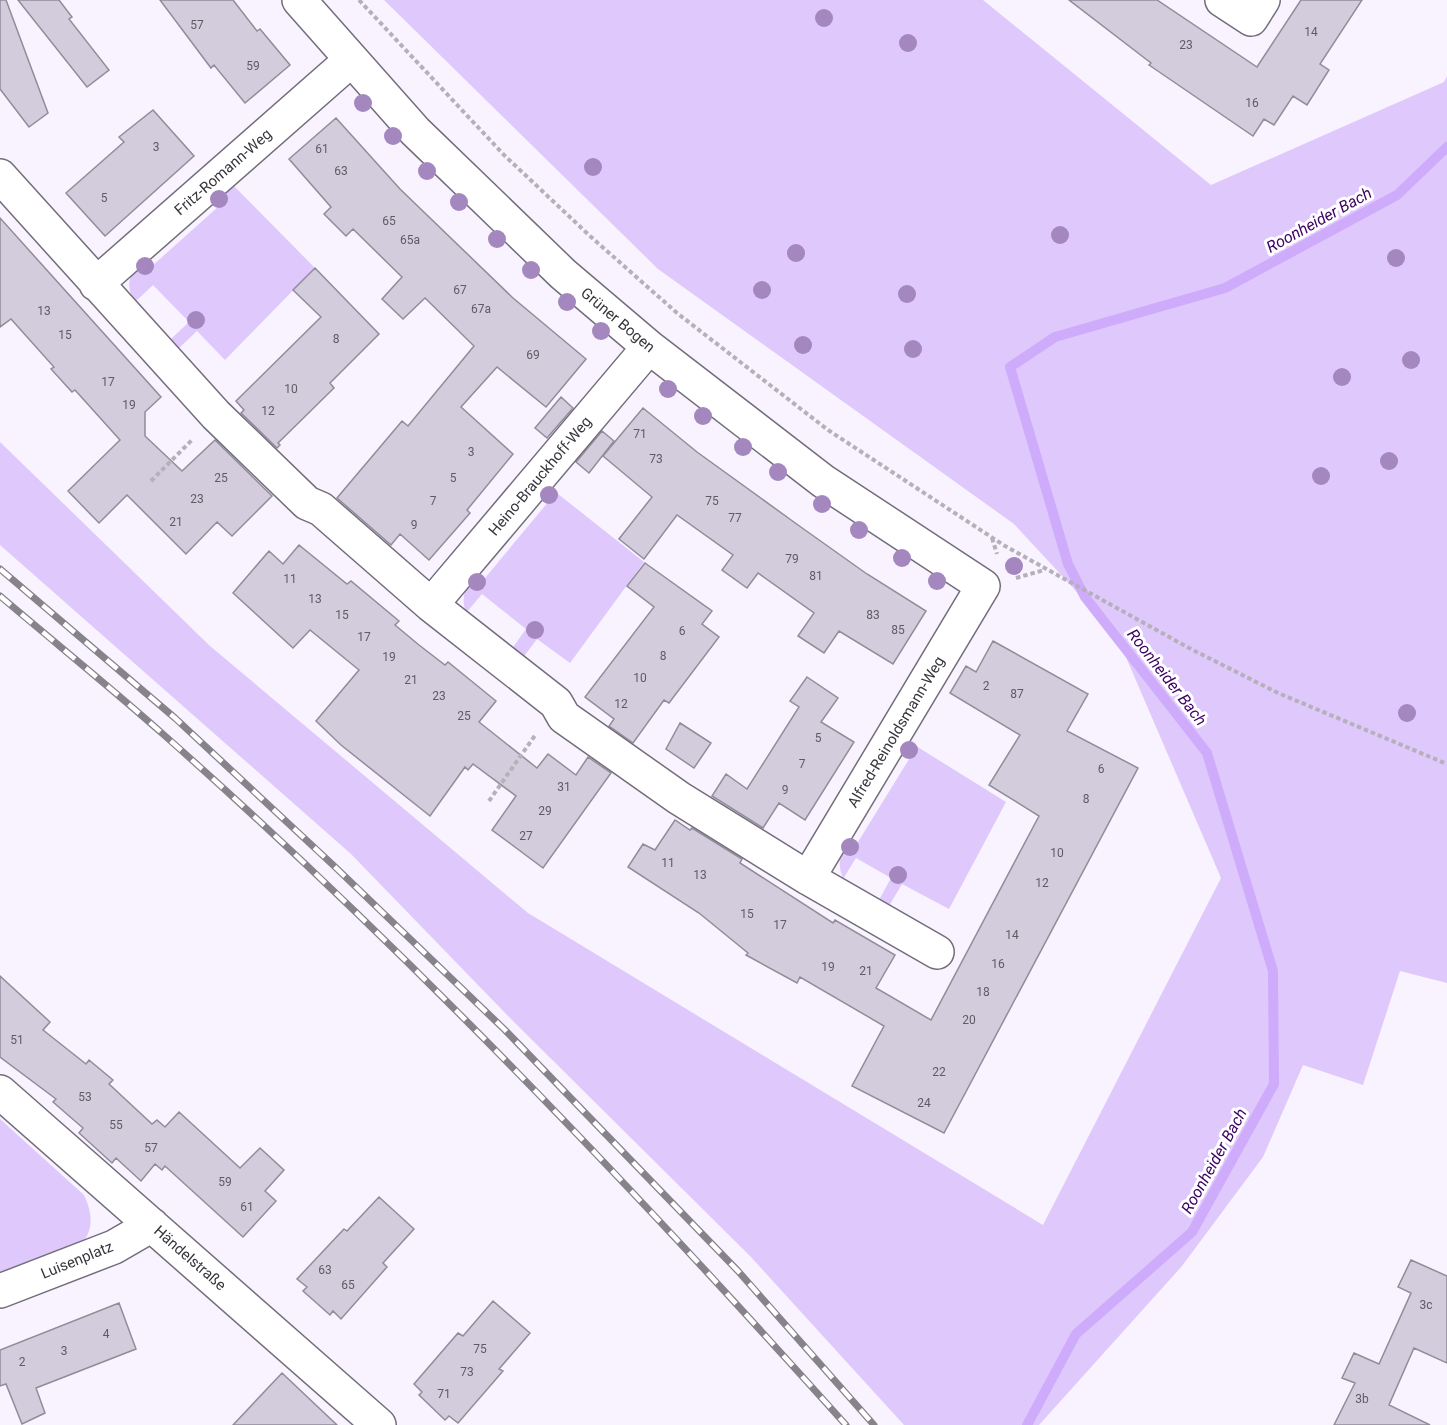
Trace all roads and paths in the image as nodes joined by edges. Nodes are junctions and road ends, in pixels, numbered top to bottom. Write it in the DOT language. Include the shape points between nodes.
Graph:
graph roads {
  1 [pos="299,0"];
  2 [pos="359,0"];
  3 [pos="1222,0"];
  4 [pos="1257,10"];
  5 [pos="351,60"];
  6 [pos="0,176"];
  7 [pos="96,284"];
  8 [pos="649,347"];
  9 [pos="216,415"];
  10 [pos="151,481"];
  11 [pos="1044,569"];
  12 [pos="995,583"];
  13 [pos="430,605"];
  14 [pos="556,703"];
  15 [pos="1447,764"];
  16 [pos="489,801"];
  17 [pos="808,878"];
  18 [pos="937,952"];
  19 [pos="0,1092"];
  20 [pos="152,1225"];
  21 [pos="0,1291"];
  22 [pos="379,1425"];
  1 -- 5 [label="street, Grüner Bogen"];
  2 -- 11 [label="path" via="504,155 677,313 828,430"];
  3 -- 4 [label="street"];
  5 -- 7 [label="street, Fritz-Romann-Weg"];
  5 -- 8 [label="street, Grüner Bogen" via="483,199"];
  6 -- 7 [label="street"];
  7 -- 9 [label="street"];
  8 -- 12 [label="street, Grüner Bogen" via="823,481"];
  8 -- 13 [label="street, Heino-Brauckhoff-Weg"];
  9 -- 10 [label="path"];
  9 -- 13 [label="street" via="307,503 321,509"];
  11 -- 12 [label="path"];
  11 -- 15 [label="path" via="1278,693"];
  12 -- 17 [label="street, Alfred-Reinoldsmann-Weg"];
  13 -- 14 [label="street"];
  14 -- 16 [label="path"];
  14 -- 17 [label="street" via="564,717 679,798"];
  17 -- 18 [label="street"];
  19 -- 20 [label="street, Händelstraße"];
  20 -- 21 [label="street, Luisenplatz" via="114,1246"];
  20 -- 22 [label="street, Händelstraße"];
}
